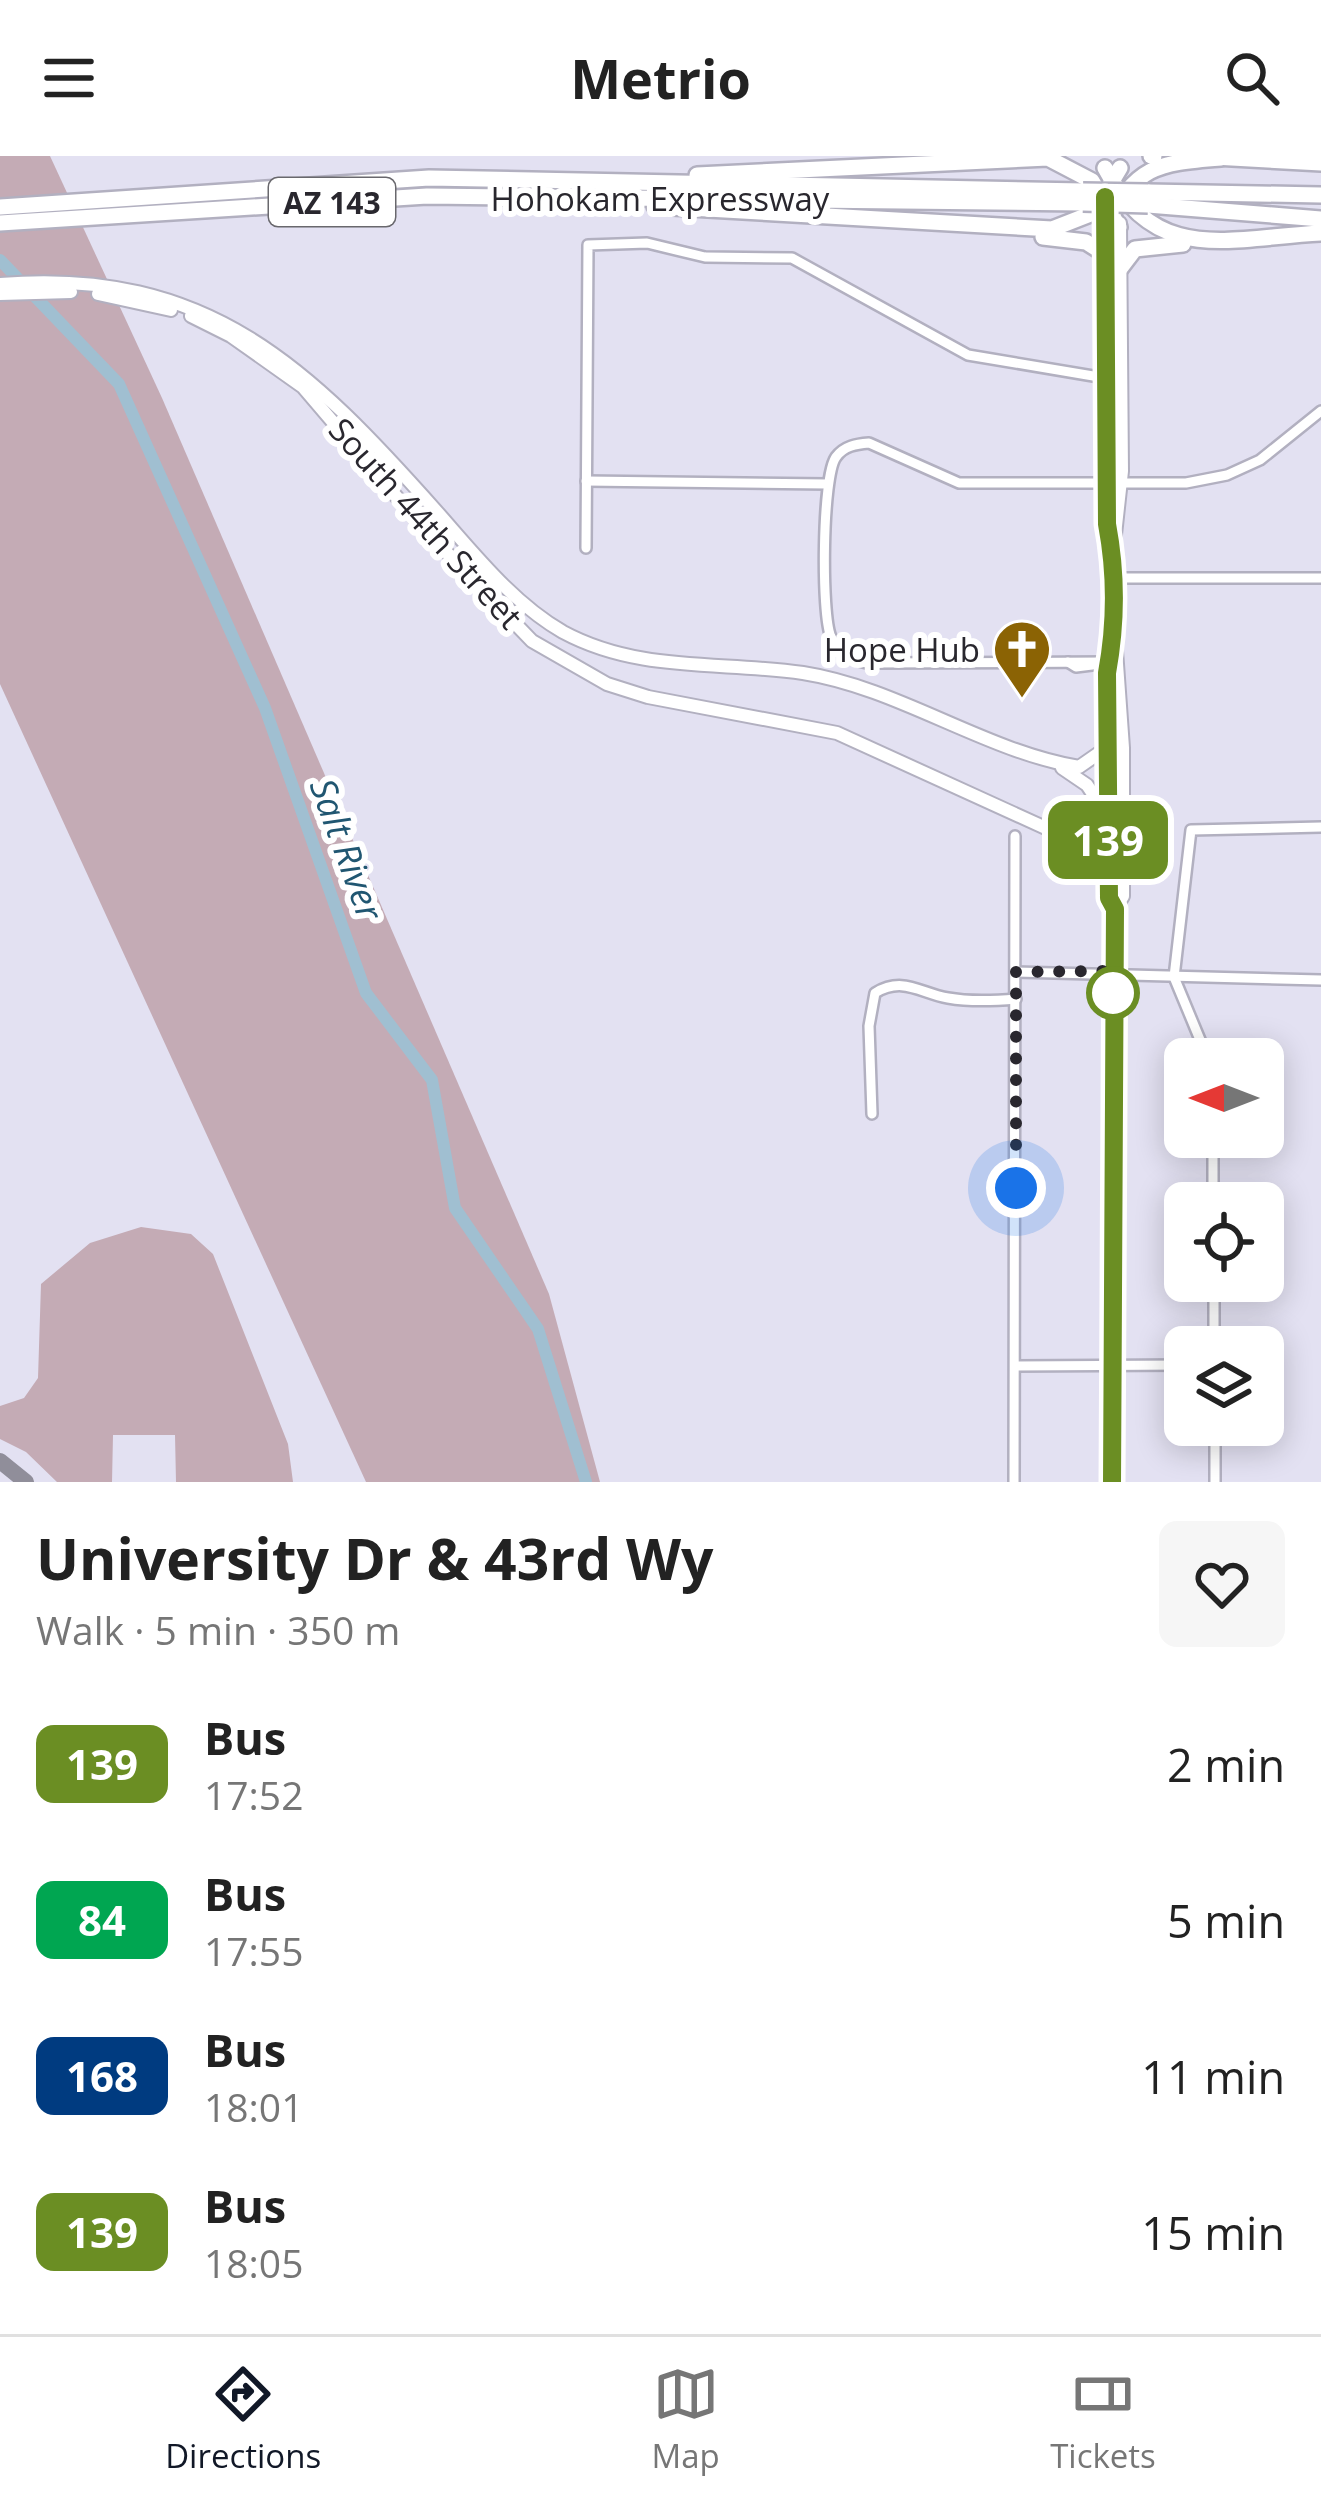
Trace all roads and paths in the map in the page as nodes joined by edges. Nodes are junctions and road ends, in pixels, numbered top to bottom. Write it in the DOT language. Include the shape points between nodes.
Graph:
graph roads {
  1 [pos="1193,156"];
  2 [pos="1002,157"];
  3 [pos="1221,158"];
  4 [pos="1321,163"];
  5 [pos="550,180"];
  6 [pos="1112,189"];
  7 [pos="1321,191"];
  8 [pos="1083,197"];
  9 [pos="563,198"];
  10 [pos="1148,198"];
  11 [pos="0,208"];
  12 [pos="1321,216"];
  13 [pos="0,226"];
  14 [pos="1004,230"];
  15 [pos="1321,233"];
  16 [pos="1222,238"];
  17 [pos="1105,254"];
  18 [pos="1119,270"];
  19 [pos="0,284"];
  20 [pos="0,293"];
  21 [pos="161,303"];
  22 [pos="1105,378"];
  23 [pos="1321,411"];
  24 [pos="1122,436"];
  25 [pos="586,481"];
  26 [pos="1114,483"];
  27 [pos="827,484"];
  28 [pos="586,548"];
  29 [pos="1113,578"];
  30 [pos="1321,578"];
  31 [pos="1111,666"];
  32 [pos="1028,752"];
  33 [pos="1116,819"];
  34 [pos="1321,827"];
  35 [pos="1060,835"];
  36 [pos="1015,836"];
  37 [pos="1109,882"];
  38 [pos="1115,909"];
  39 [pos="1112,971"];
  40 [pos="1016,972"];
  41 [pos="1174,976"];
  42 [pos="1321,980"];
  43 [pos="1016,999"];
  44 [pos="1199,1038"];
  45 [pos="872,1114"];
  46 [pos="1112,1365"];
  47 [pos="1164,1365"];
  48 [pos="1015,1366"];
  49 [pos="1215,1446"];
  50 [pos="1015,1482"];
  51 [pos="1112,1482"];
  52 [pos="1215,1482"];
  1 -- 3 [label="highway"];
  2 -- 5 [label="highway"];
  2 -- 6 [label="highway" via="1061,161"];
  3 -- 4 [label="highway"];
  3 -- 6 [label="highway" via="1148,170"];
  5 -- 8 [label="highway, Hohokam Expressway / AZ 143"];
  5 -- 11 [label="highway, Hohokam Expressway / AZ 143" via="407,179"];
  6 -- 14 [label="highway" via="1072,225"];
  6 -- 16 [label="highway" via="1142,222 1166,234"];
  6 -- 17 [label="main road"];
  6 -- 18 [label="main road"];
  7 -- 10 [label="highway, Hohokam Expressway / AZ 143"];
  8 -- 9 [label="highway, Hohokam Expressway / AZ 143"];
  8 -- 10 [label="highway, Hohokam Expressway / AZ 143, bridge"];
  9 -- 13 [label="highway, Hohokam Expressway / AZ 143" via="405,197"];
  9 -- 14 [label="highway"];
  10 -- 12 [label="highway, Hohokam Expressway / AZ 143"];
  14 -- 17 [label="highway" via="1081,240"];
  15 -- 16 [label="highway"];
  16 -- 18 [label="highway" via="1138,248"];
  17 -- 22 [label="main road"];
  18 -- 24 [label="main road"];
  19 -- 21 [label="main road, South 44th Street" via="88,285"];
  20 -- 21 [label="main road, South 44th Street"];
  21 -- 32 [label="main road, South 44th Street" via="252,338 327,393 480,560 537,615 571,635 659,663 819,676"];
  21 -- 35 [label="main road, South 44th Street" via="231,336 303,387 485,596 532,641 580,670 648,697 837,733"];
  22 -- 24 [label="main road"];
  22 -- 25 [label="street" via="968,355 792,258 704,257 646,242 588,245"];
  22 -- 26 [label="main road"];
  23 -- 26 [label="street" via="1282,446 1227,475"];
  24 -- 26 [label="main road"];
  25 -- 27 [label="street"];
  25 -- 28 [label="street"];
  26 -- 27 [label="street" via="959,483 869,442 836,457"];
  26 -- 29 [label="main road"];
  27 -- 31 [label="street" via="827,627 840,650 867,663"];
  29 -- 30 [label="street"];
  29 -- 31 [label="main road"];
  31 -- 32 [label="main road" via="1099,756 1079,766"];
  31 -- 33 [label="main road"];
  32 -- 33 [label="main road" via="1087,784"];
  33 -- 35 [label="main road" via="1088,836"];
  33 -- 37 [label="main road"];
  33 -- 38 [label="main road" via="1123,896"];
  34 -- 41 [label="street" via="1196,826"];
  35 -- 37 [label="main road, South 44th Street" via="1100,859"];
  36 -- 40 [label="street"];
  37 -- 38 [label="main road"];
  38 -- 39 [label="main road"];
  39 -- 40 [label="street"];
  39 -- 41 [label="street"];
  39 -- 46 [label="main road"];
  40 -- 43 [label="street"];
  41 -- 42 [label="street"];
  41 -- 44 [label="street"];
  43 -- 45 [label="street" via="944,997 911,984 875,993"];
  43 -- 48 [label="street"];
  46 -- 47 [label="street"];
  46 -- 48 [label="street"];
  46 -- 51 [label="main road"];
  48 -- 50 [label="street"];
  49 -- 52 [label="street"];
}
